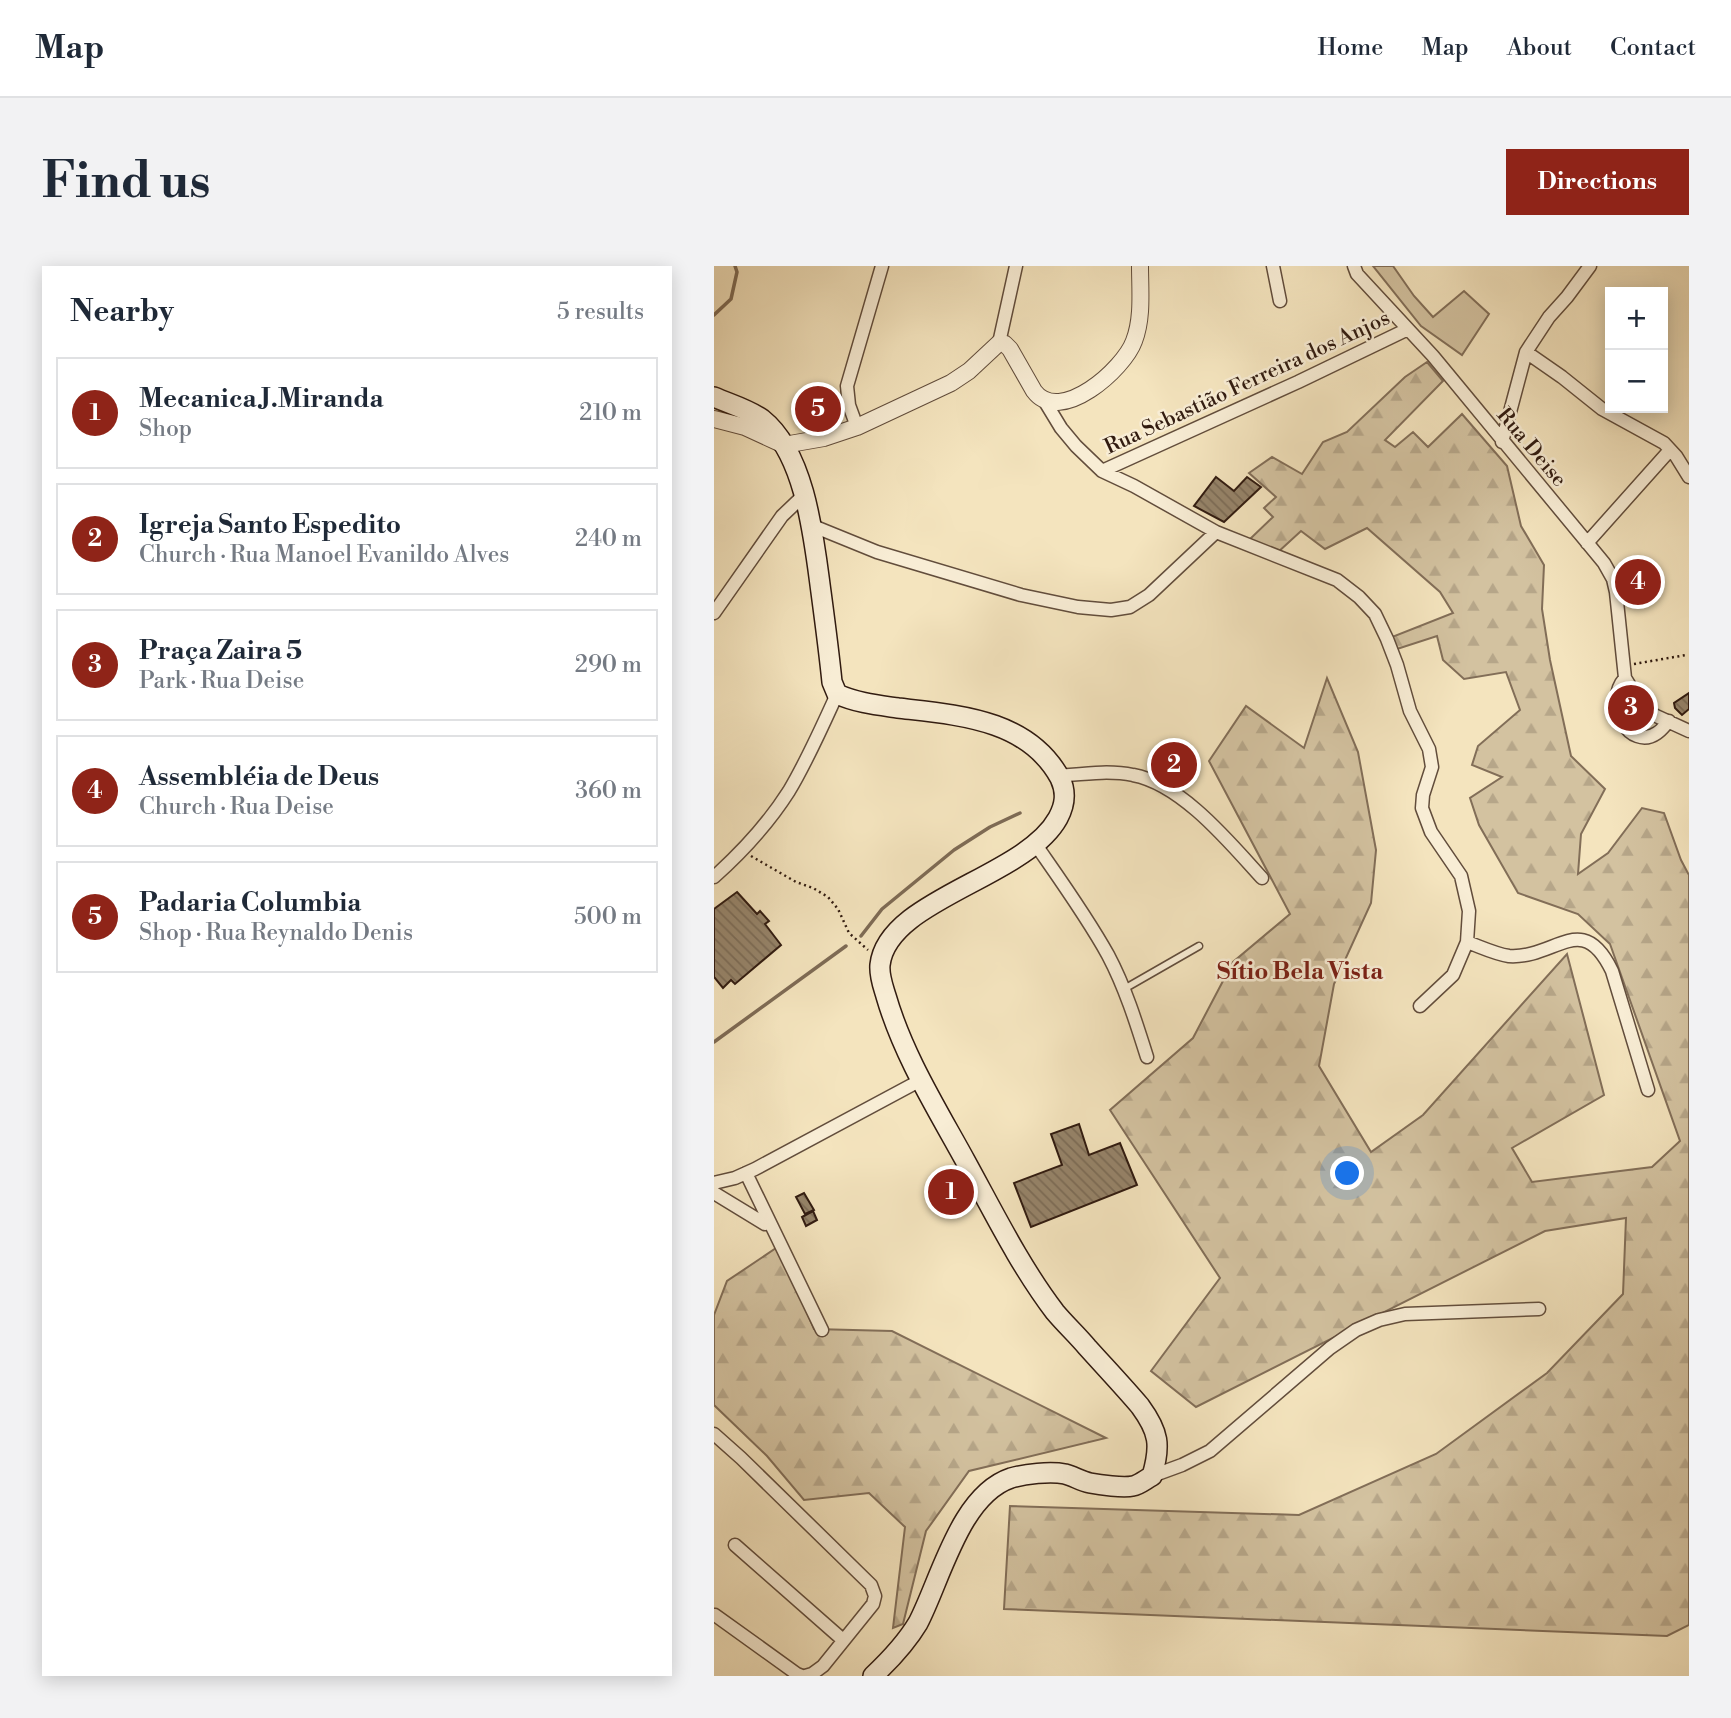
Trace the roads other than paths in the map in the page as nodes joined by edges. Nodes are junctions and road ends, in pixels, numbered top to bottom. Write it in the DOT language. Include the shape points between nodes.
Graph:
graph roads {
  1 [pos="883,266"];
  2 [pos="1016,266"];
  3 [pos="1140,266"];
  4 [pos="1273,266"];
  5 [pos="1354,266"];
  6 [pos="1590,266"];
  7 [pos="1280,301"];
  8 [pos="1408,329"];
  9 [pos="999,343"];
  10 [pos="1526,352"];
  11 [pos="714,397"];
  12 [pos="1044,400"];
  13 [pos="714,419"];
  14 [pos="857,427"];
  15 [pos="1502,442"];
  16 [pos="784,445"];
  17 [pos="1670,450"];
  18 [pos="1102,471"];
  19 [pos="1689,477"];
  20 [pos="804,495"];
  21 [pos="813,526"];
  22 [pos="1216,532"];
  23 [pos="1587,543"];
  24 [pos="714,613"];
  25 [pos="1624,672"];
  26 [pos="837,694"];
  27 [pos="1669,721"];
  28 [pos="1689,730"];
  29 [pos="1058,776"];
  30 [pos="1036,845"];
  31 [pos="714,877"];
  32 [pos="1262,878"];
  33 [pos="1467,942"];
  34 [pos="1199,946"];
  35 [pos="1124,989"];
  36 [pos="1420,1006"];
  37 [pos="1147,1057"];
  38 [pos="921,1080"];
  39 [pos="1648,1090"];
  40 [pos="746,1173"];
  41 [pos="714,1183"];
  42 [pos="714,1193"];
  43 [pos="765,1224"];
  44 [pos="1539,1309"];
  45 [pos="822,1329"];
  46 [pos="714,1434"];
  47 [pos="1152,1476"];
  48 [pos="735,1545"];
  49 [pos="715,1615"];
  50 [pos="843,1640"];
  51 [pos="804,1676"];
  52 [pos="873,1676"];
  1 -- 14 [label="street" via="847,386"];
  2 -- 9 [label="street"];
  3 -- 12 [label="street" via="1139,325 1125,359 1081,396"];
  4 -- 7 [label="street"];
  5 -- 8 [label="street, Rua Deise"];
  6 -- 10 [label="street"];
  8 -- 15 [label="street, Rua Deise"];
  8 -- 18 [label="street, Rua Sebastião Ferreira dos Anjos"];
  9 -- 12 [label="street" via="1010,349"];
  9 -- 14 [label="street" via="951,383"];
  10 -- 15 [label="street"];
  10 -- 17 [label="street" via="1602,409"];
  11 -- 16 [label="main road" via="748,410"];
  12 -- 18 [label="street" via="1061,428"];
  13 -- 16 [label="street"];
  14 -- 16 [label="street"];
  15 -- 23 [label="street, Rua Deise"];
  16 -- 20 [label="main road"];
  17 -- 19 [label="street"];
  17 -- 23 [label="street"];
  18 -- 22 [label="street"];
  20 -- 21 [label="main road"];
  20 -- 24 [label="street" via="782,516"];
  21 -- 22 [label="street" via="877,552 1021,595 1111,610 1130,607 1149,595"];
  21 -- 26 [label="main road"];
  22 -- 33 [label="street" via="1337,580 1375,614 1410,711 1429,749 1432,767 1422,808 1431,832 1461,876 1469,911"];
  23 -- 25 [label="street, Rua Deise" via="1613,579"];
  25 -- 27 [label="street" via="1636,696 1654,715"];
  25 -- 27 [label="street, Rua Deise" via="1616,698 1623,725 1649,737"];
  26 -- 29 [label="main road" via="862,703 991,722 1034,747"];
  26 -- 31 [label="street" via="788,792 759,833"];
  27 -- 28 [label="street"];
  29 -- 30 [label="main road" via="1066,795 1063,809"];
  29 -- 32 [label="street" via="1119,773 1153,781 1224,836"];
  30 -- 35 [label="street" via="1107,954"];
  30 -- 38 [label="main road" via="907,922 885,947 881,981"];
  33 -- 36 [label="street" via="1453,975"];
  33 -- 39 [label="street" via="1509,956 1575,940 1595,946 1612,971"];
  34 -- 35 [label="lane"];
  35 -- 37 [label="street"];
  38 -- 40 [label="street"];
  38 -- 47 [label="main road" via="1039,1289 1150,1420 1158,1450"];
  40 -- 41 [label="street"];
  40 -- 45 [label="street"];
  42 -- 43 [label="street"];
  44 -- 47 [label="street" via="1405,1314 1379,1320 1330,1348 1210,1451"];
  46 -- 50 [label="street" via="871,1585 873,1604"];
  47 -- 52 [label="main road" via="1133,1486 1091,1483 1064,1474 1027,1474 996,1485 968,1516 953,1542 916,1626"];
  48 -- 50 [label="street"];
  49 -- 51 [label="street"];
  50 -- 51 [label="street" via="823,1666"];
}
